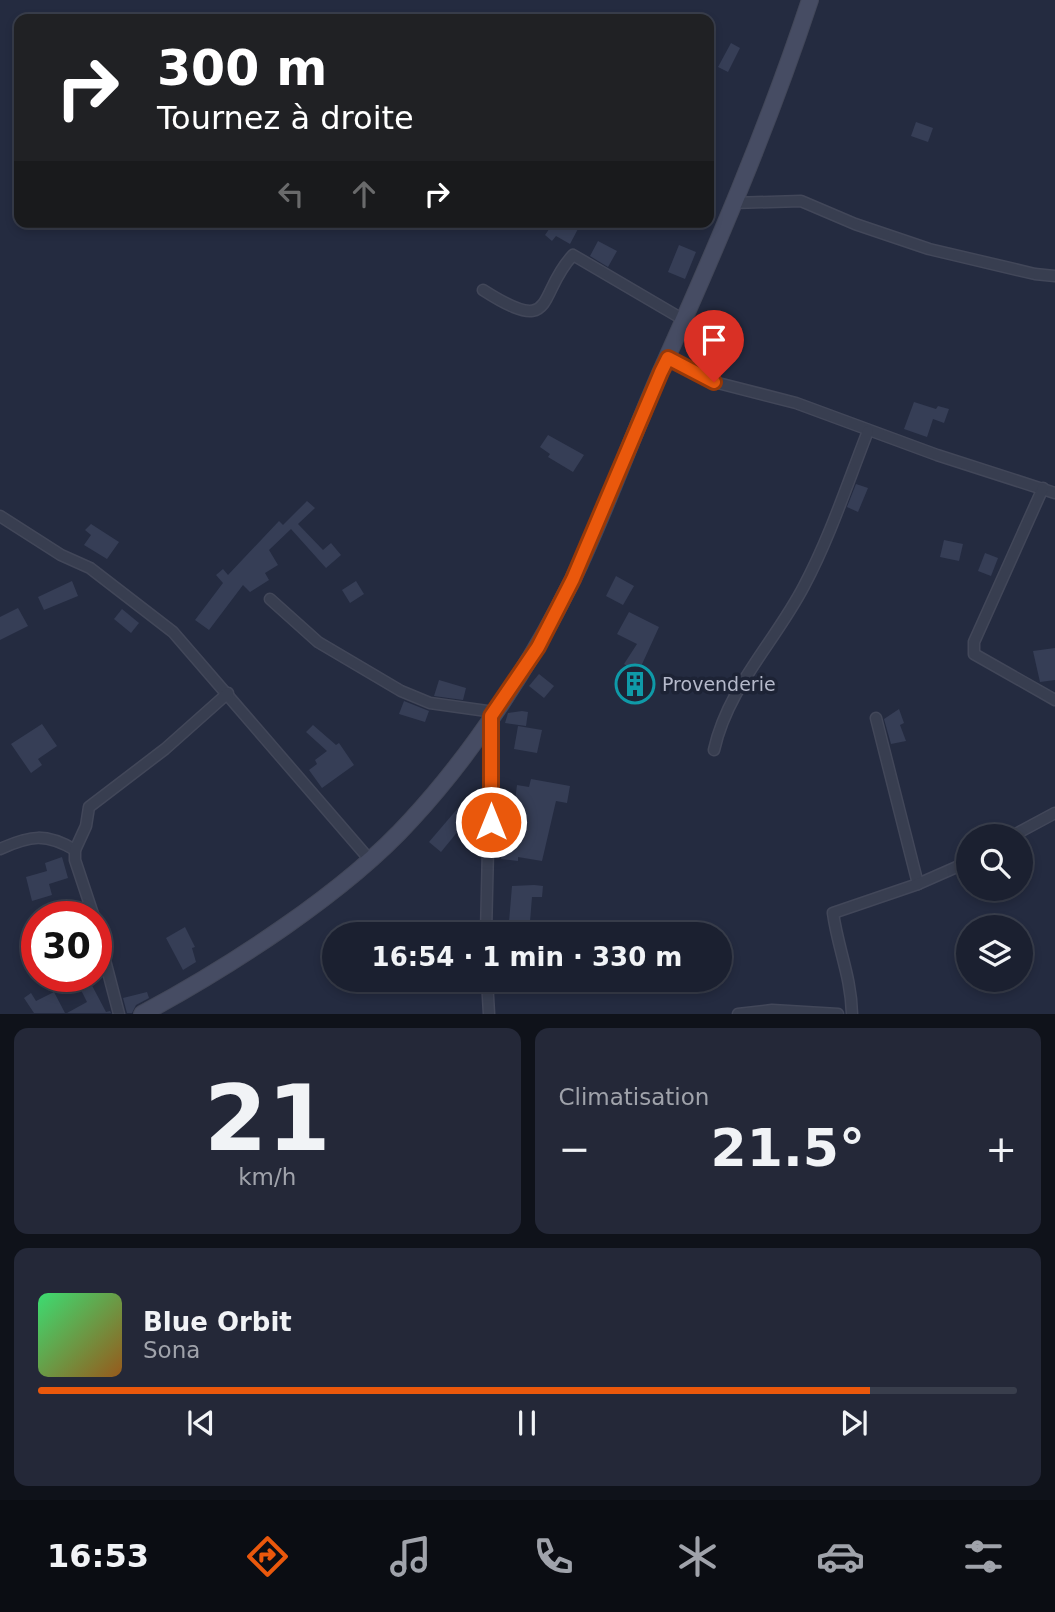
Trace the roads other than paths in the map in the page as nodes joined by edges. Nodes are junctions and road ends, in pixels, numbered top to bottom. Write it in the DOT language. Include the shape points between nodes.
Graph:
graph roads {
  1 [pos="810,0"];
  2 [pos="732,203"];
  3 [pos="1055,276"];
  4 [pos="483,290"];
  5 [pos="684,320"];
  6 [pos="668,358"];
  7 [pos="868,431"];
  8 [pos="1043,488"];
  9 [pos="1055,493"];
  10 [pos="0,516"];
  11 [pos="270,599"];
  12 [pos="228,693"];
  13 [pos="1055,700"];
  14 [pos="493,714"];
  15 [pos="876,718"];
  16 [pos="714,750"];
  17 [pos="1055,813"];
  18 [pos="1033,825"];
  19 [pos="0,849"];
  20 [pos="75,850"];
  21 [pos="370,860"];
  22 [pos="956,867"];
  23 [pos="918,884"];
  24 [pos="89,901"];
  25 [pos="486,922"];
  26 [pos="112,987"];
  27 [pos="488,992"];
  28 [pos="119,1013"];
  29 [pos="142,1013"];
  30 [pos="489,1013"];
  31 [pos="738,1013"];
  32 [pos="838,1013"];
  33 [pos="852,1013"];
  1 -- 2 [label="main road" via="778,96"];
  2 -- 3 [label="street" via="801,201 929,248"];
  2 -- 5 [label="main road"];
  4 -- 5 [label="street" via="516,308 534,311 552,292 573,255"];
  5 -- 6 [label="main road"];
  6 -- 7 [label="street" via="714,382 796,403"];
  6 -- 14 [label="main road" via="573,579 538,647"];
  7 -- 8 [label="street"];
  7 -- 16 [label="street" via="804,586 734,695"];
  8 -- 9 [label="street"];
  8 -- 13 [label="street" via="974,642 974,654"];
  10 -- 12 [label="street" via="128,595 173,632"];
  11 -- 14 [label="street" via="317,642 401,691 430,703"];
  12 -- 20 [label="street" via="89,807"];
  12 -- 21 [label="street"];
  14 -- 21 [label="main road" via="412,820"];
  14 -- 25 [label="street"];
  15 -- 23 [label="street"];
  17 -- 18 [label="street"];
  19 -- 20 [label="street" via="45,836"];
  20 -- 24 [label="street"];
  21 -- 29 [label="main road" via="285,924"];
  22 -- 23 [label="street"];
  23 -- 33 [label="street" via="833,913 851,982"];
  26 -- 28 [label="street"];
  27 -- 30 [label="street"];
  31 -- 32 [label="street"];
}
